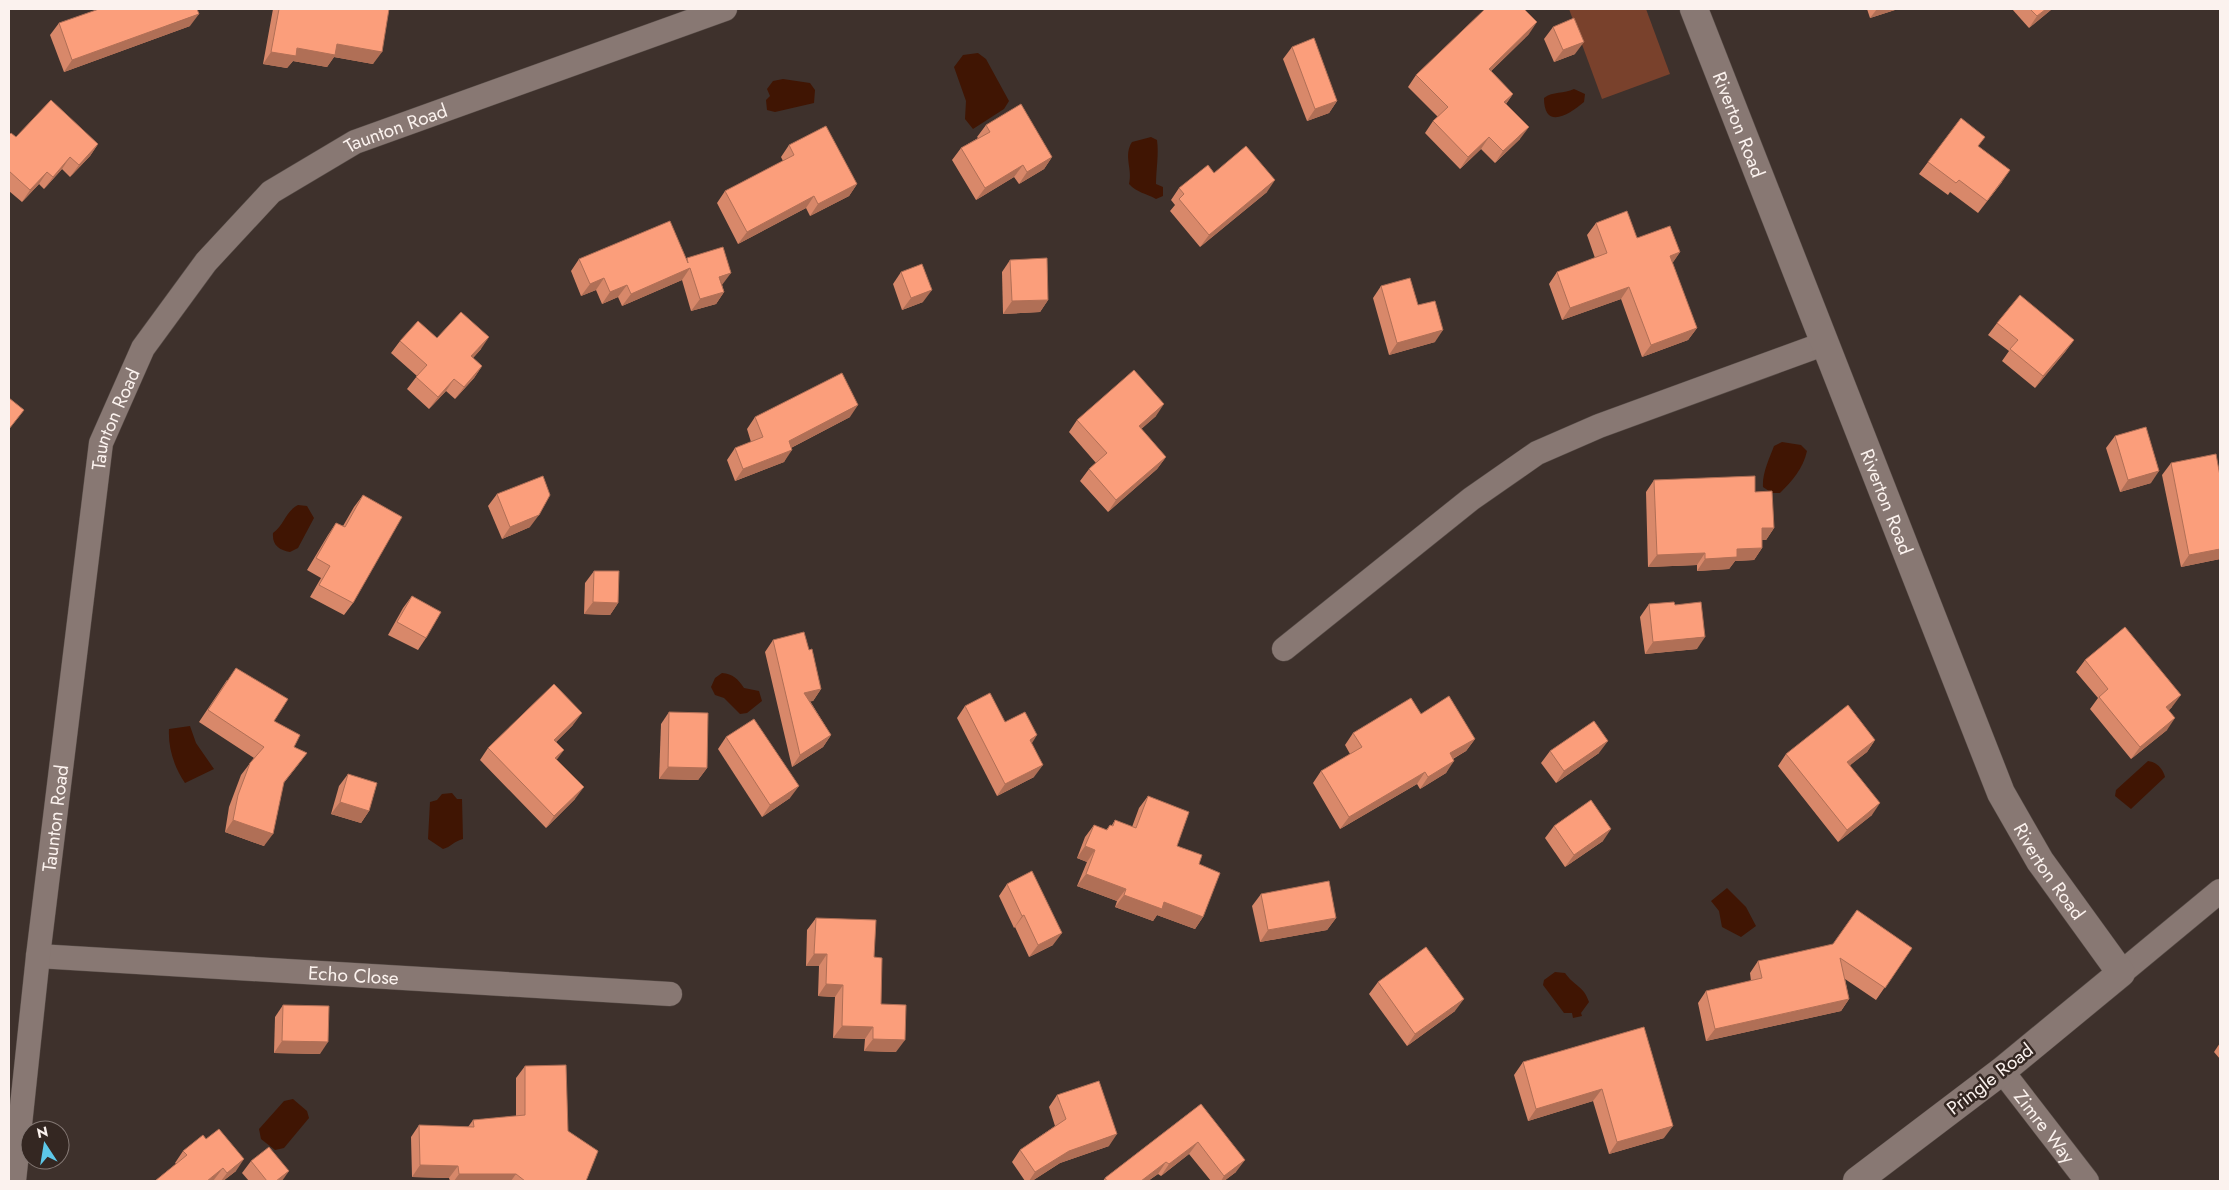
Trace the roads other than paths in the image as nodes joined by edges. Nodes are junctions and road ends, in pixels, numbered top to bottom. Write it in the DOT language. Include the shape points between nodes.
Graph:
graph roads {
  1 [pos="725,9"];
  2 [pos="1694,9"];
  3 [pos="1826,343"];
  4 [pos="1284,649"];
  5 [pos="2220,892"];
  6 [pos="38,956"];
  7 [pos="2121,974"];
  8 [pos="670,994"];
  9 [pos="2002,1071"];
  10 [pos="14,1181"];
  11 [pos="1857,1181"];
  12 [pos="2087,1181"];
  1 -- 6 [label="street, Taunton Road" via="355,142 271,192 206,262 143,348 101,443"];
  2 -- 3 [label="street, Riverton Road"];
  3 -- 4 [label="street" via="1598,426 1537,453 1471,498"];
  3 -- 7 [label="street, Riverton Road" via="2001,793 2040,861"];
  5 -- 7 [label="street"];
  6 -- 8 [label="street, Echo Close"];
  6 -- 10 [label="street, Taunton Road"];
  7 -- 9 [label="street, Pringle Road"];
  9 -- 11 [label="street, Pringle Road"];
  9 -- 12 [label="street, Zimre Way"];
}
